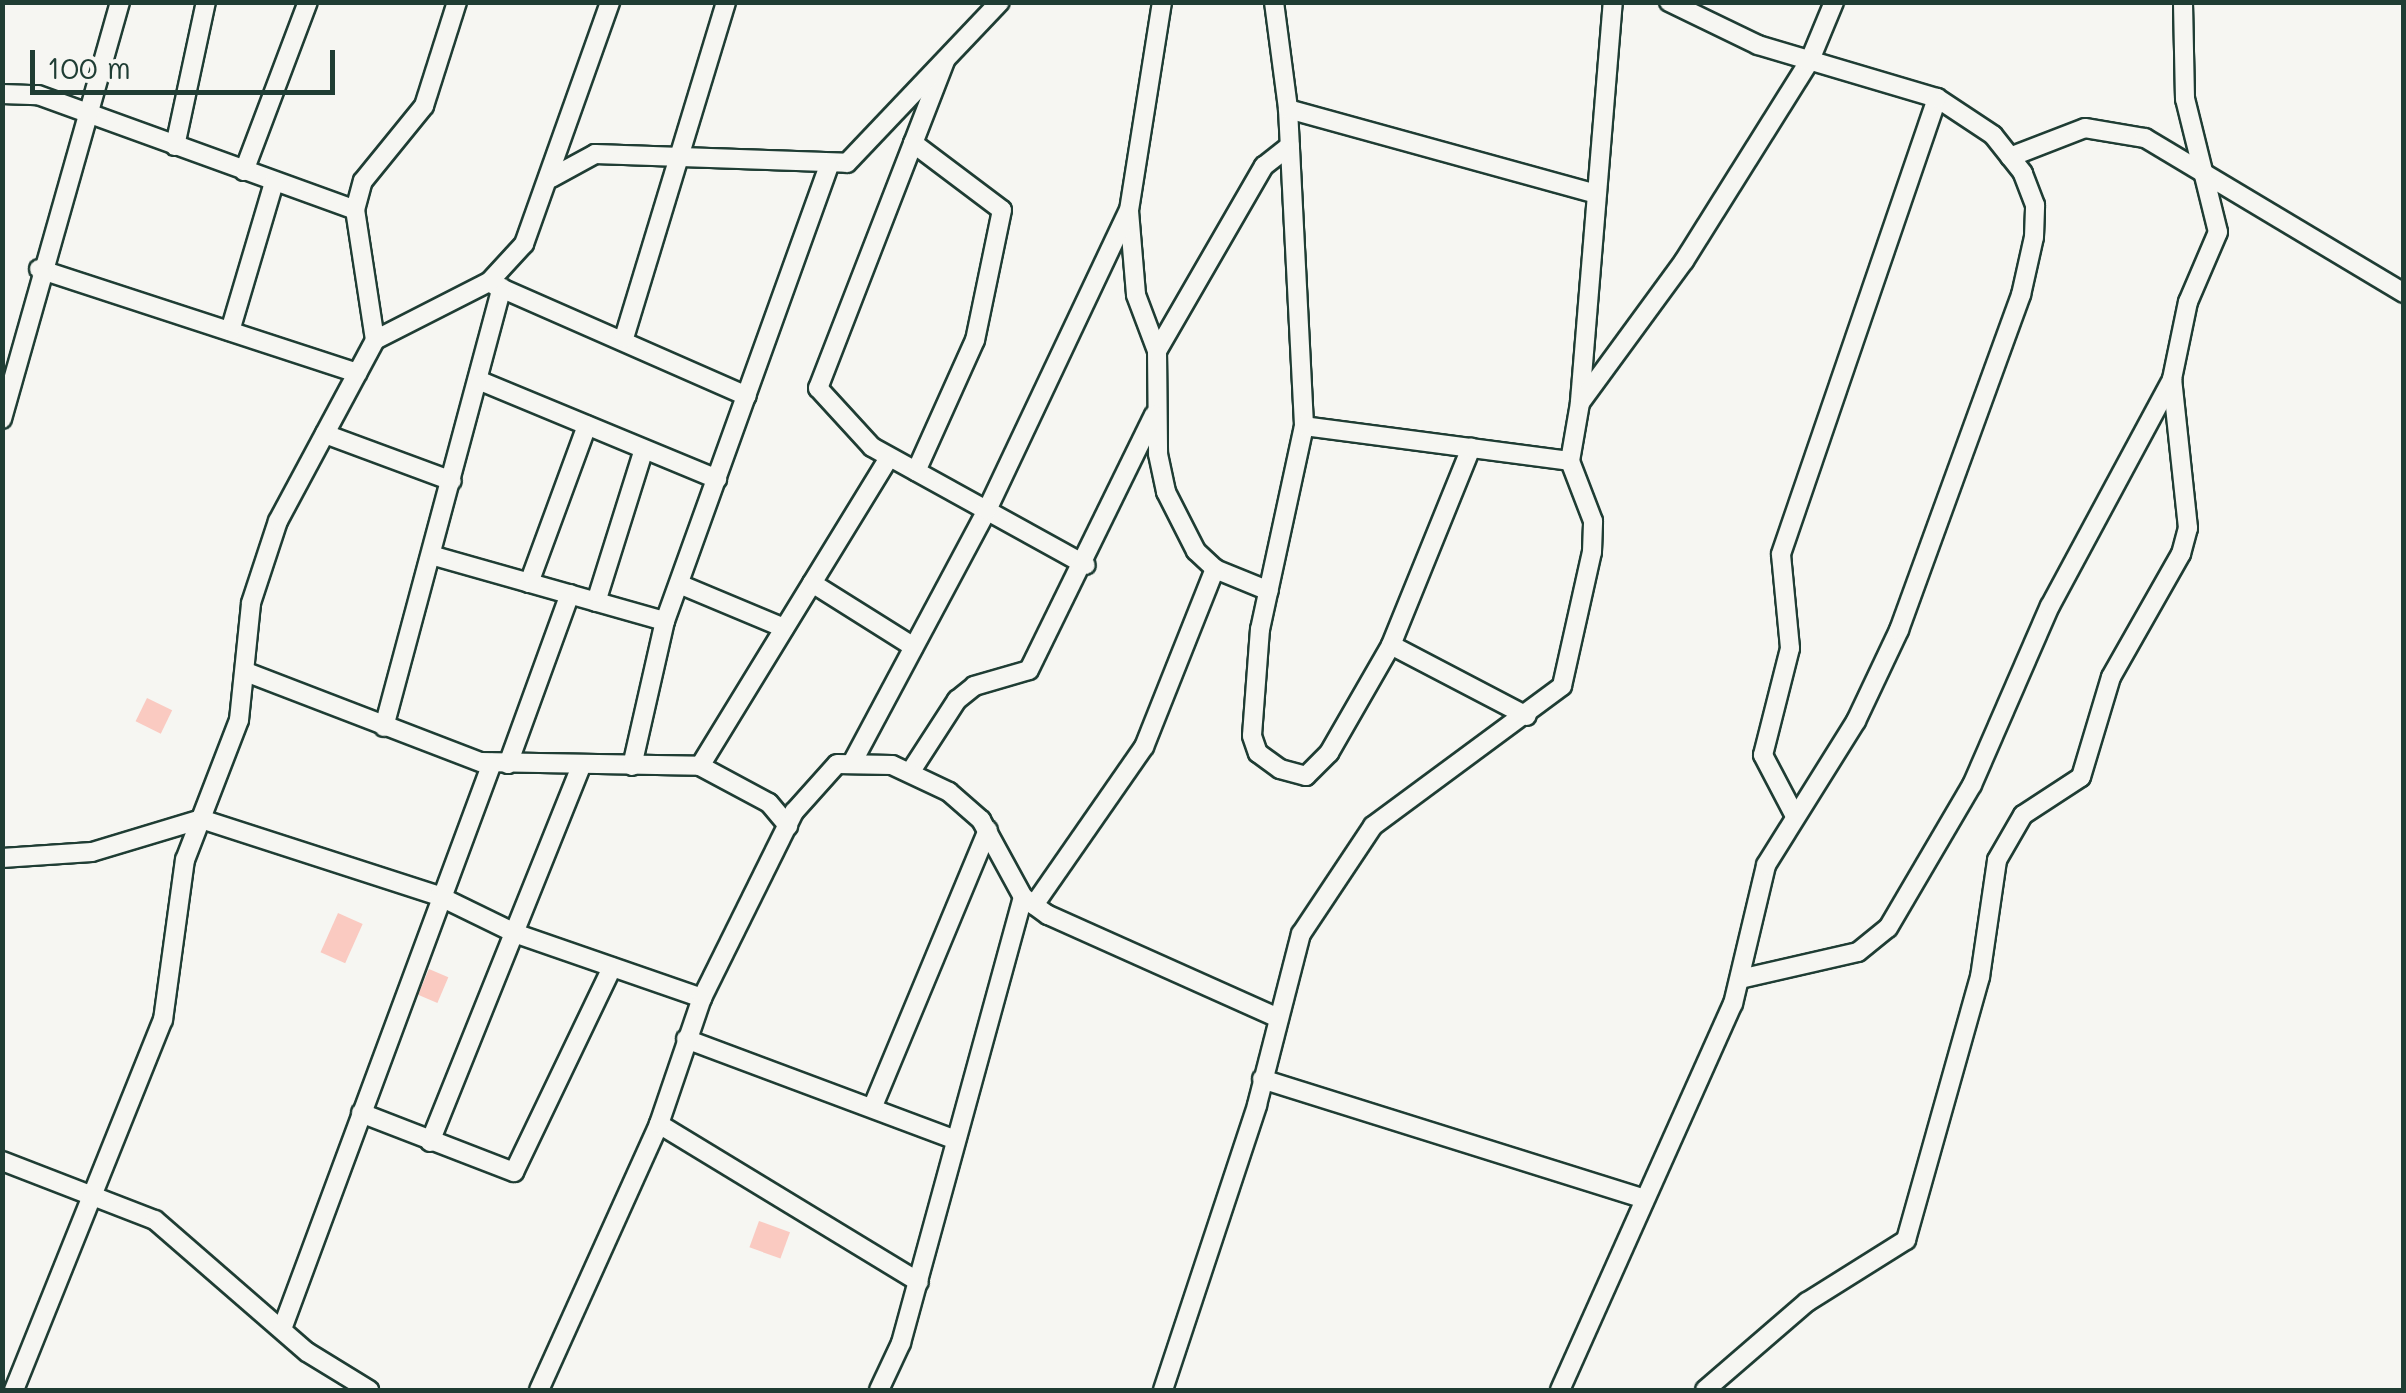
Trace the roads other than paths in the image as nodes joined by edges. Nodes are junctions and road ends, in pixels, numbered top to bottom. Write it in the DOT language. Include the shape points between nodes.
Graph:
graph roads {
  1 [pos="120,2"];
  2 [pos="206,2"];
  3 [pos="308,2"];
  4 [pos="457,2"];
  5 [pos="610,2"];
  6 [pos="726,2"];
  7 [pos="1000,2"];
  8 [pos="1162,2"];
  9 [pos="1274,2"];
  10 [pos="1613,2"];
  11 [pos="1669,2"];
  12 [pos="1834,2"];
  13 [pos="2184,2"];
  14 [pos="1810,60"];
  15 [pos="945,61"];
  16 [pos="2,94"];
  17 [pos="1938,98"];
  18 [pos="1288,109"];
  19 [pos="85,114"];
  20 [pos="912,143"];
  21 [pos="175,146"];
  22 [pos="1290,146"];
  23 [pos="2010,157"];
  24 [pos="682,158"];
  25 [pos="828,166"];
  26 [pos="244,170"];
  27 [pos="2208,176"];
  28 [pos="551,178"];
  29 [pos="274,182"];
  30 [pos="1597,194"];
  31 [pos="356,210"];
  32 [pos="1129,210"];
  33 [pos="39,268"];
  34 [pos="496,285"];
  35 [pos="2404,293"];
  36 [pos="230,331"];
  37 [pos="624,338"];
  38 [pos="375,340"];
  39 [pos="1158,352"];
  40 [pos="357,373"];
  41 [pos="2172,378"];
  42 [pos="478,380"];
  43 [pos="747,396"];
  44 [pos="1580,403"];
  45 [pos="1157,408"];
  46 [pos="2,419"];
  47 [pos="587,425"];
  48 [pos="1304,426"];
  49 [pos="325,434"];
  50 [pos="1471,448"];
  51 [pos="644,449"];
  52 [pos="889,456"];
  53 [pos="1570,461"];
  54 [pos="916,471"];
  55 [pos="717,479"];
  56 [pos="452,481"];
  57 [pos="987,510"];
  58 [pos="431,555"];
  59 [pos="1086,565"];
  60 [pos="1215,569"];
  61 [pos="529,583"];
  62 [pos="812,583"];
  63 [pos="679,584"];
  64 [pos="1270,591"];
  65 [pos="570,594"];
  66 [pos="596,602"];
  67 [pos="666,621"];
  68 [pos="784,628"];
  69 [pos="1391,645"];
  70 [pos="914,647"];
  71 [pos="246,672"];
  72 [pos="1527,716"];
  73 [pos="384,727"];
  74 [pos="853,762"];
  75 [pos="500,764"];
  76 [pos="632,766"];
  77 [pos="700,766"];
  78 [pos="580,768"];
  79 [pos="911,771"];
  80 [pos="1795,816"];
  81 [pos="201,819"];
  82 [pos="788,826"];
  83 [pos="988,830"];
  84 [pos="2,858"];
  85 [pos="440,896"];
  86 [pos="1028,901"];
  87 [pos="517,934"];
  88 [pos="612,967"];
  89 [pos="1740,979"];
  90 [pos="702,998"];
  91 [pos="1276,1017"];
  92 [pos="686,1039"];
  93 [pos="1262,1079"];
  94 [pos="873,1106"];
  95 [pos="361,1113"];
  96 [pos="659,1124"];
  97 [pos="954,1140"];
  98 [pos="430,1142"];
  99 [pos="2,1160"];
  100 [pos="91,1192"];
  101 [pos="1645,1199"];
  102 [pos="919,1282"];
  103 [pos="282,1328"];
  104 [pos="14,1390"];
  105 [pos="369,1390"];
  106 [pos="539,1390"];
  107 [pos="880,1390"];
  108 [pos="1163,1390"];
  109 [pos="1560,1390"];
  110 [pos="1705,1390"];
  1 -- 19 [label="street"];
  2 -- 21 [label="street"];
  3 -- 26 [label="street"];
  4 -- 31 [label="street" via="424,106 363,180"];
  5 -- 28 [label="street"];
  6 -- 24 [label="street"];
  7 -- 15 [label="street"];
  8 -- 32 [label="street"];
  9 -- 18 [label="street"];
  10 -- 30 [label="street"];
  11 -- 14 [label="street" via="1758,45"];
  12 -- 14 [label="street"];
  13 -- 27 [label="street" via="2185,99"];
  14 -- 17 [label="street"];
  14 -- 44 [label="street" via="1658,300"];
  15 -- 20 [label="street"];
  15 -- 25 [label="street" via="860,154"];
  16 -- 19 [label="street" via="38,95"];
  17 -- 23 [label="street"];
  17 -- 80 [label="street" via="1781,554 1790,648 1763,755"];
  18 -- 22 [label="street"];
  18 -- 30 [label="street"];
  19 -- 21 [label="street"];
  19 -- 33 [label="street"];
  20 -- 52 [label="street" via="819,377 825,395"];
  20 -- 54 [label="street" via="1002,210 975,340"];
  21 -- 26 [label="street"];
  22 -- 39 [label="street" via="1264,166"];
  22 -- 48 [label="street"];
  23 -- 27 [label="street" via="2085,128 2110,127"];
  23 -- 80 [label="street" via="2035,205 2021,295 1899,630 1856,721"];
  24 -- 25 [label="street"];
  24 -- 28 [label="street" via="596,154"];
  24 -- 37 [label="street"];
  25 -- 43 [label="street"];
  26 -- 29 [label="street"];
  27 -- 35 [label="street"];
  27 -- 41 [label="street" via="2218,232 2188,302"];
  28 -- 34 [label="street" via="524,244"];
  29 -- 31 [label="street"];
  29 -- 36 [label="street"];
  30 -- 44 [label="street"];
  31 -- 38 [label="street"];
  32 -- 39 [label="street" via="1136,295"];
  32 -- 57 [label="street"];
  33 -- 36 [label="street"];
  33 -- 46 [label="street"];
  34 -- 37 [label="street"];
  34 -- 38 [label="street"];
  34 -- 42 [label="street"];
  36 -- 40 [label="street"];
  37 -- 43 [label="street"];
  38 -- 40 [label="street"];
  39 -- 45 [label="street"];
  40 -- 49 [label="street"];
  41 -- 89 [label="street" via="2050,606 1972,785 1888,928 1858,952"];
  41 -- 110 [label="street" via="2188,528 2181,554 2112,677 2081,778 2023,815 1997,860 1980,977 1906,1240 1808,1302"];
  42 -- 47 [label="street"];
  42 -- 56 [label="street"];
  43 -- 55 [label="street"];
  44 -- 53 [label="street"];
  45 -- 59 [label="street"];
  45 -- 60 [label="street" via="1166,492 1196,552"];
  47 -- 51 [label="street"];
  47 -- 61 [label="street"];
  48 -- 50 [label="street"];
  48 -- 64 [label="street"];
  49 -- 56 [label="street"];
  49 -- 71 [label="street" via="256,583"];
  50 -- 53 [label="street"];
  50 -- 69 [label="street"];
  51 -- 55 [label="street"];
  51 -- 66 [label="street"];
  52 -- 54 [label="street"];
  52 -- 62 [label="street"];
  53 -- 72 [label="street" via="1593,521 1592,552 1566,676"];
  54 -- 57 [label="street"];
  55 -- 63 [label="street"];
  56 -- 58 [label="street"];
  57 -- 59 [label="street"];
  57 -- 70 [label="street"];
  58 -- 61 [label="street"];
  58 -- 73 [label="street"];
  59 -- 79 [label="street" via="1029,670 974,686 957,700"];
  60 -- 64 [label="street"];
  60 -- 86 [label="street" via="1144,747"];
  61 -- 65 [label="street"];
  62 -- 68 [label="street"];
  62 -- 70 [label="street"];
  63 -- 67 [label="street"];
  63 -- 68 [label="street"];
  64 -- 69 [label="street" via="1252,736 1258,753 1280,769 1306,776 1316,768"];
  65 -- 66 [label="street"];
  65 -- 75 [label="street"];
  66 -- 67 [label="street"];
  67 -- 76 [label="street"];
  68 -- 77 [label="street"];
  69 -- 72 [label="street"];
  70 -- 74 [label="street"];
  71 -- 73 [label="street"];
  71 -- 81 [label="street" via="239,720"];
  72 -- 91 [label="street" via="1372,826 1301,934"];
  73 -- 75 [label="street"];
  74 -- 79 [label="street"];
  74 -- 82 [label="street" via="818,780"];
  75 -- 78 [label="street"];
  75 -- 85 [label="street"];
  76 -- 77 [label="street"];
  76 -- 78 [label="street"];
  77 -- 82 [label="street" via="769,804"];
  78 -- 87 [label="street"];
  79 -- 83 [label="street" via="949,792"];
  80 -- 89 [label="street" via="1766,865"];
  81 -- 84 [label="street" via="92,852"];
  81 -- 85 [label="street"];
  81 -- 100 [label="street" via="185,860 163,1020"];
  82 -- 90 [label="street"];
  83 -- 86 [label="street"];
  83 -- 94 [label="street"];
  85 -- 87 [label="street"];
  85 -- 95 [label="street"];
  86 -- 91 [label="street"];
  86 -- 97 [label="street"];
  87 -- 88 [label="street"];
  87 -- 98 [label="street"];
  88 -- 90 [label="street"];
  88 -- 98 [label="street" via="524,1164 502,1172"];
  89 -- 101 [label="street"];
  90 -- 92 [label="street"];
  91 -- 93 [label="street"];
  92 -- 94 [label="street"];
  92 -- 96 [label="street"];
  93 -- 101 [label="street"];
  93 -- 108 [label="street"];
  94 -- 97 [label="street"];
  95 -- 98 [label="street"];
  95 -- 103 [label="street"];
  96 -- 102 [label="street"];
  96 -- 106 [label="street"];
  97 -- 102 [label="street"];
  99 -- 100 [label="street"];
  100 -- 103 [label="street" via="181,1238"];
  100 -- 104 [label="street"];
  101 -- 109 [label="street"];
  102 -- 107 [label="street"];
  103 -- 105 [label="street"];
}
